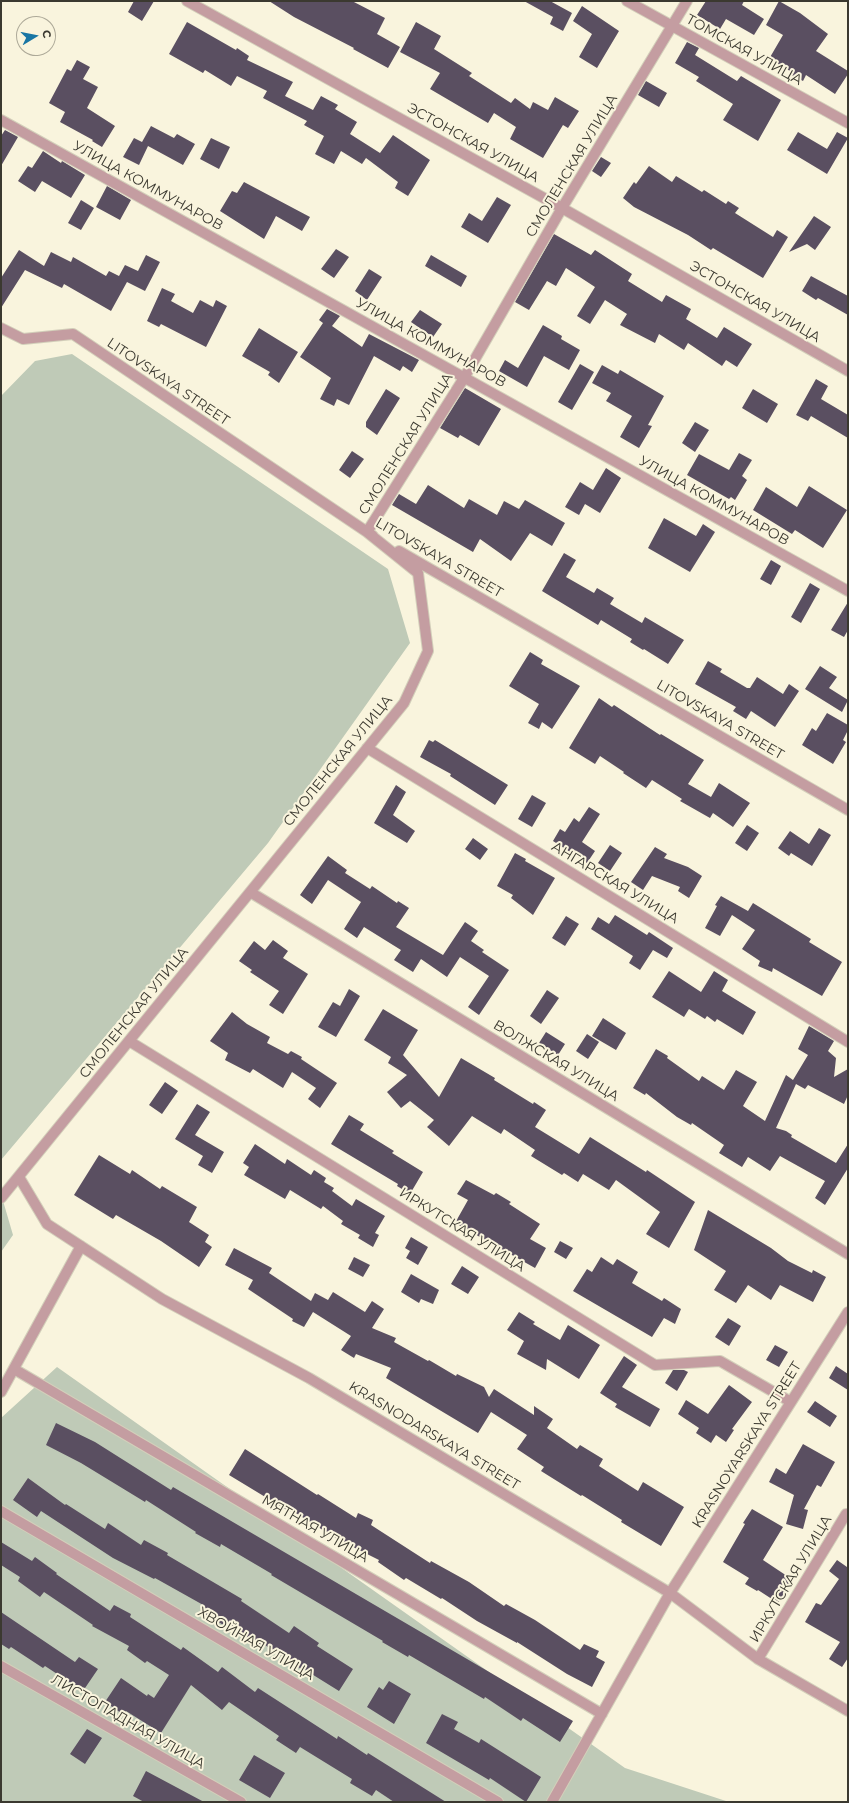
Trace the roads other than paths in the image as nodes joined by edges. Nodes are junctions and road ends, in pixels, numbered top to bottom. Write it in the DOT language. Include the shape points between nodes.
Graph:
graph roads {
  1 [pos="187,1"];
  2 [pos="627,1"];
  3 [pos="687,1"];
  4 [pos="672,26"];
  5 [pos="1,120"];
  6 [pos="848,124"];
  7 [pos="562,208"];
  8 [pos="1,328"];
  9 [pos="848,371"];
  10 [pos="464,378"];
  11 [pos="367,532"];
  12 [pos="848,591"];
  13 [pos="368,748"];
  14 [pos="848,810"];
  15 [pos="250,892"];
  16 [pos="129,1041"];
  17 [pos="848,1042"];
  18 [pos="19,1177"];
  19 [pos="1,1198"];
  20 [pos="82,1246"];
  21 [pos="848,1254"];
  22 [pos="848,1312"];
  23 [pos="14,1369"];
  24 [pos="1,1392"];
  25 [pos="791,1402"];
  26 [pos="1,1511"];
  27 [pos="848,1514"];
  28 [pos="670,1593"];
  29 [pos="758,1659"];
  30 [pos="1,1666"];
  31 [pos="848,1711"];
  32 [pos="602,1714"];
  33 [pos="241,1802"];
  34 [pos="498,1802"];
  35 [pos="552,1802"];
  1 -- 7 [label="street, ЭСТОНСКАЯ УЛИЦА"];
  2 -- 4 [label="street, ТОМСКАЯ УЛИЦА"];
  3 -- 4 [label="street, СМОЛЕНСКАЯ УЛИЦА"];
  4 -- 6 [label="street, ТОМСКАЯ УЛИЦА"];
  4 -- 7 [label="street, СМОЛЕНСКАЯ УЛИЦА"];
  5 -- 10 [label="street, УЛИЦА КОММУНАРОВ"];
  7 -- 9 [label="street, ЭСТОНСКАЯ УЛИЦА"];
  7 -- 10 [label="street, СМОЛЕНСКАЯ УЛИЦА"];
  8 -- 11 [label="street, LITOVSKAYA STREET" via="23,339 74,334"];
  10 -- 11 [label="street, СМОЛЕНСКАЯ УЛИЦА"];
  10 -- 12 [label="street, УЛИЦА КОММУНАРОВ"];
  11 -- 13 [label="street, СМОЛЕНСКАЯ УЛИЦА" via="418,573 428,651 404,703"];
  11 -- 14 [label="street, LITOVSKAYA STREET"];
  13 -- 15 [label="street, СМОЛЕНСКАЯ УЛИЦА"];
  13 -- 17 [label="street, АНГАРСКАЯ УЛИЦА"];
  15 -- 16 [label="street, СМОЛЕНСКАЯ УЛИЦА"];
  15 -- 21 [label="street, ВОЛЖСКАЯ УЛИЦА"];
  16 -- 18 [label="street, СМОЛЕНСКАЯ УЛИЦА"];
  16 -- 25 [label="street, ИРКУТСКАЯ УЛИЦА" via="655,1365 720,1361"];
  18 -- 19 [label="street, СМОЛЕНСКАЯ УЛИЦА"];
  18 -- 20 [label="street, KRASNODARSKAYA STREET" via="47,1224"];
  20 -- 23 [label="street"];
  20 -- 28 [label="street, KRASNODARSKAYA STREET" via="162,1299 309,1378"];
  22 -- 25 [label="street, KRASNOYARSKAYA STREET"];
  23 -- 24 [label="street"];
  23 -- 32 [label="street, МЯТНАЯ УЛИЦА"];
  25 -- 28 [label="street, KRASNOYARSKAYA STREET"];
  26 -- 34 [label="street, ХВОЙНАЯ УЛИЦА"];
  27 -- 29 [label="street, ИРКУТСКАЯ УЛИЦА"];
  28 -- 29 [label="street, KRASNODARSKAYA STREET"];
  28 -- 32 [label="street, KRASNOYARSKAYA STREET"];
  29 -- 31 [label="street, KRASNODARSKAYA STREET"];
  30 -- 33 [label="street, ЛИСТОПАДНАЯ УЛИЦА"];
  32 -- 35 [label="street, KRASNOYARSKAYA STREET"];
}
